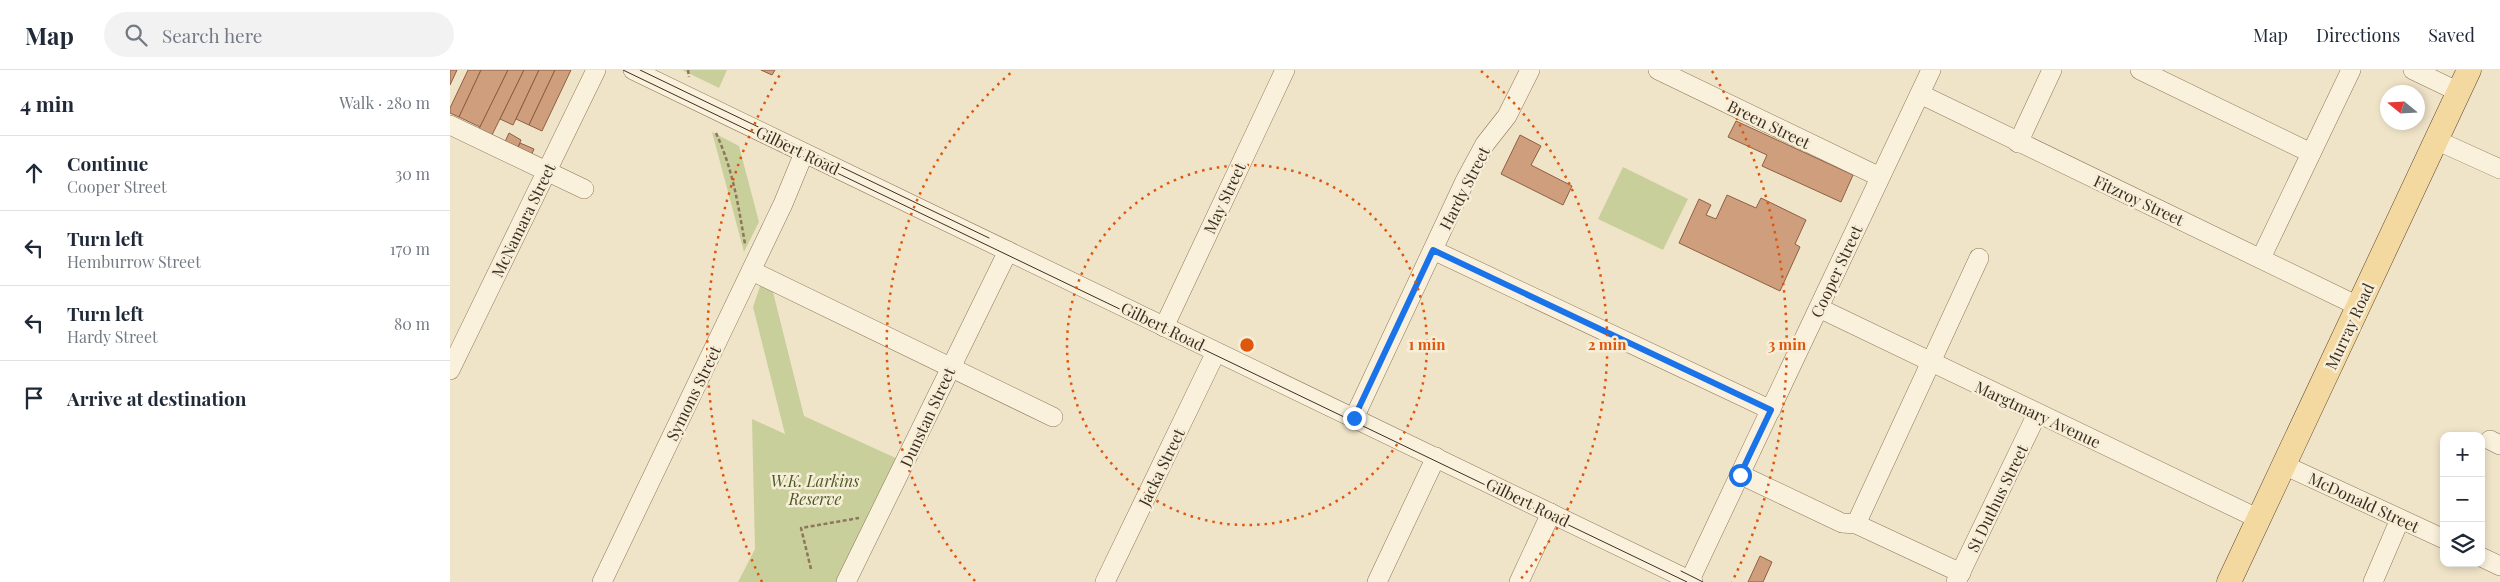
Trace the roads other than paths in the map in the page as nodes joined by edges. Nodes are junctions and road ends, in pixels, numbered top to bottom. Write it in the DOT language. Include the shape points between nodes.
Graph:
graph roads {
  1 [pos="596,70"];
  2 [pos="633,70"];
  3 [pos="1284,70"];
  4 [pos="1530,70"];
  5 [pos="1658,70"];
  6 [pos="1931,70"];
  7 [pos="2052,70"];
  8 [pos="2140,70"];
  9 [pos="2351,70"];
  10 [pos="2413,70"];
  11 [pos="2469,70"];
  12 [pos="2459,92"];
  13 [pos="1920,94"];
  14 [pos="450,125"];
  15 [pos="2436,140"];
  16 [pos="2018,143"];
  17 [pos="2311,153"];
  18 [pos="808,155"];
  19 [pos="2500,169"];
  20 [pos="546,171"];
  21 [pos="1880,177"];
  22 [pos="584,189"];
  23 [pos="1433,250"];
  24 [pos="1008,251"];
  25 [pos="1980,258"];
  26 [pos="2261,258"];
  27 [pos="752,271"];
  28 [pos="2358,306"];
  29 [pos="1819,308"];
  30 [pos="1164,327"];
  31 [pos="1216,352"];
  32 [pos="1931,364"];
  33 [pos="950,368"];
  34 [pos="450,370"];
  35 [pos="1771,410"];
  36 [pos="2037,414"];
  37 [pos="1053,417"];
  38 [pos="1354,418"];
  39 [pos="1436,457"];
  40 [pos="2284,465"];
  41 [pos="1740,475"];
  42 [pos="1551,513"];
  43 [pos="2259,519"];
  44 [pos="2400,519"];
  45 [pos="1856,524"];
  46 [pos="2440,537"];
  47 [pos="2485,559"];
  48 [pos="2500,566"];
  49 [pos="1961,579"];
  50 [pos="1692,581"];
  51 [pos="602,582"];
  52 [pos="846,582"];
  53 [pos="1105,582"];
  54 [pos="1378,582"];
  55 [pos="1520,582"];
  56 [pos="2230,582"];
  57 [pos="2372,582"];
  1 -- 20 [label="street, McNamara Street"];
  2 -- 18 [label="street, Gilbert Road"];
  3 -- 30 [label="street, May Street"];
  4 -- 23 [label="street, Hardy Street" via="1507,116 1485,144"];
  5 -- 21 [label="street, Breen Street"];
  6 -- 13 [label="street, Cooper Street"];
  7 -- 16 [label="street"];
  8 -- 17 [label="street"];
  9 -- 17 [label="street"];
  10 -- 12 [label="street"];
  11 -- 12 [label="main road, Murray Road"];
  12 -- 15 [label="main road, Murray Road"];
  13 -- 16 [label="street, Fitzroy Street"];
  13 -- 21 [label="street, Cooper Street"];
  14 -- 20 [label="street"];
  15 -- 19 [label="street"];
  15 -- 28 [label="main road, Murray Road"];
  16 -- 26 [label="street, Fitzroy Street"];
  17 -- 26 [label="street"];
  18 -- 24 [label="street, Gilbert Road"];
  18 -- 27 [label="street, Symons Street" via="802,176 783,204"];
  20 -- 22 [label="street"];
  20 -- 34 [label="street, McNamara Street"];
  21 -- 29 [label="street, Cooper Street"];
  23 -- 35 [label="street"];
  23 -- 38 [label="street, Hardy Street"];
  24 -- 30 [label="street, Gilbert Road"];
  24 -- 33 [label="street, Dunstan Street"];
  25 -- 32 [label="street"];
  26 -- 28 [label="street, Fitzroy Street"];
  27 -- 33 [label="street"];
  27 -- 51 [label="street, Symons Street"];
  28 -- 40 [label="main road, Murray Road"];
  29 -- 32 [label="street, Margtmary Avenue"];
  29 -- 35 [label="street, Cooper Street"];
  30 -- 31 [label="street, Gilbert Road"];
  31 -- 38 [label="street, Gilbert Road"];
  31 -- 53 [label="street, Jacka Street"];
  32 -- 36 [label="street, Margtmary Avenue"];
  32 -- 45 [label="street"];
  33 -- 37 [label="street"];
  33 -- 52 [label="street, Dunstan Street"];
  35 -- 41 [label="street, Cooper Street"];
  36 -- 43 [label="street, Margtmary Avenue"];
  36 -- 49 [label="street, St Duthus Street"];
  38 -- 39 [label="street, Gilbert Road"];
  39 -- 42 [label="street, Gilbert Road"];
  39 -- 54 [label="street"];
  40 -- 43 [label="main road, Murray Road"];
  40 -- 44 [label="street, McDonald Street"];
  41 -- 45 [label="street" via="1842,523"];
  41 -- 50 [label="street, Cooper Street"];
  42 -- 50 [label="street, Gilbert Road"];
  42 -- 55 [label="street"];
  43 -- 56 [label="main road, Murray Road"];
  44 -- 46 [label="street, McDonald Street"];
  44 -- 57 [label="street"];
  45 -- 49 [label="street"];
  47 -- 48 [label="street"];
}
